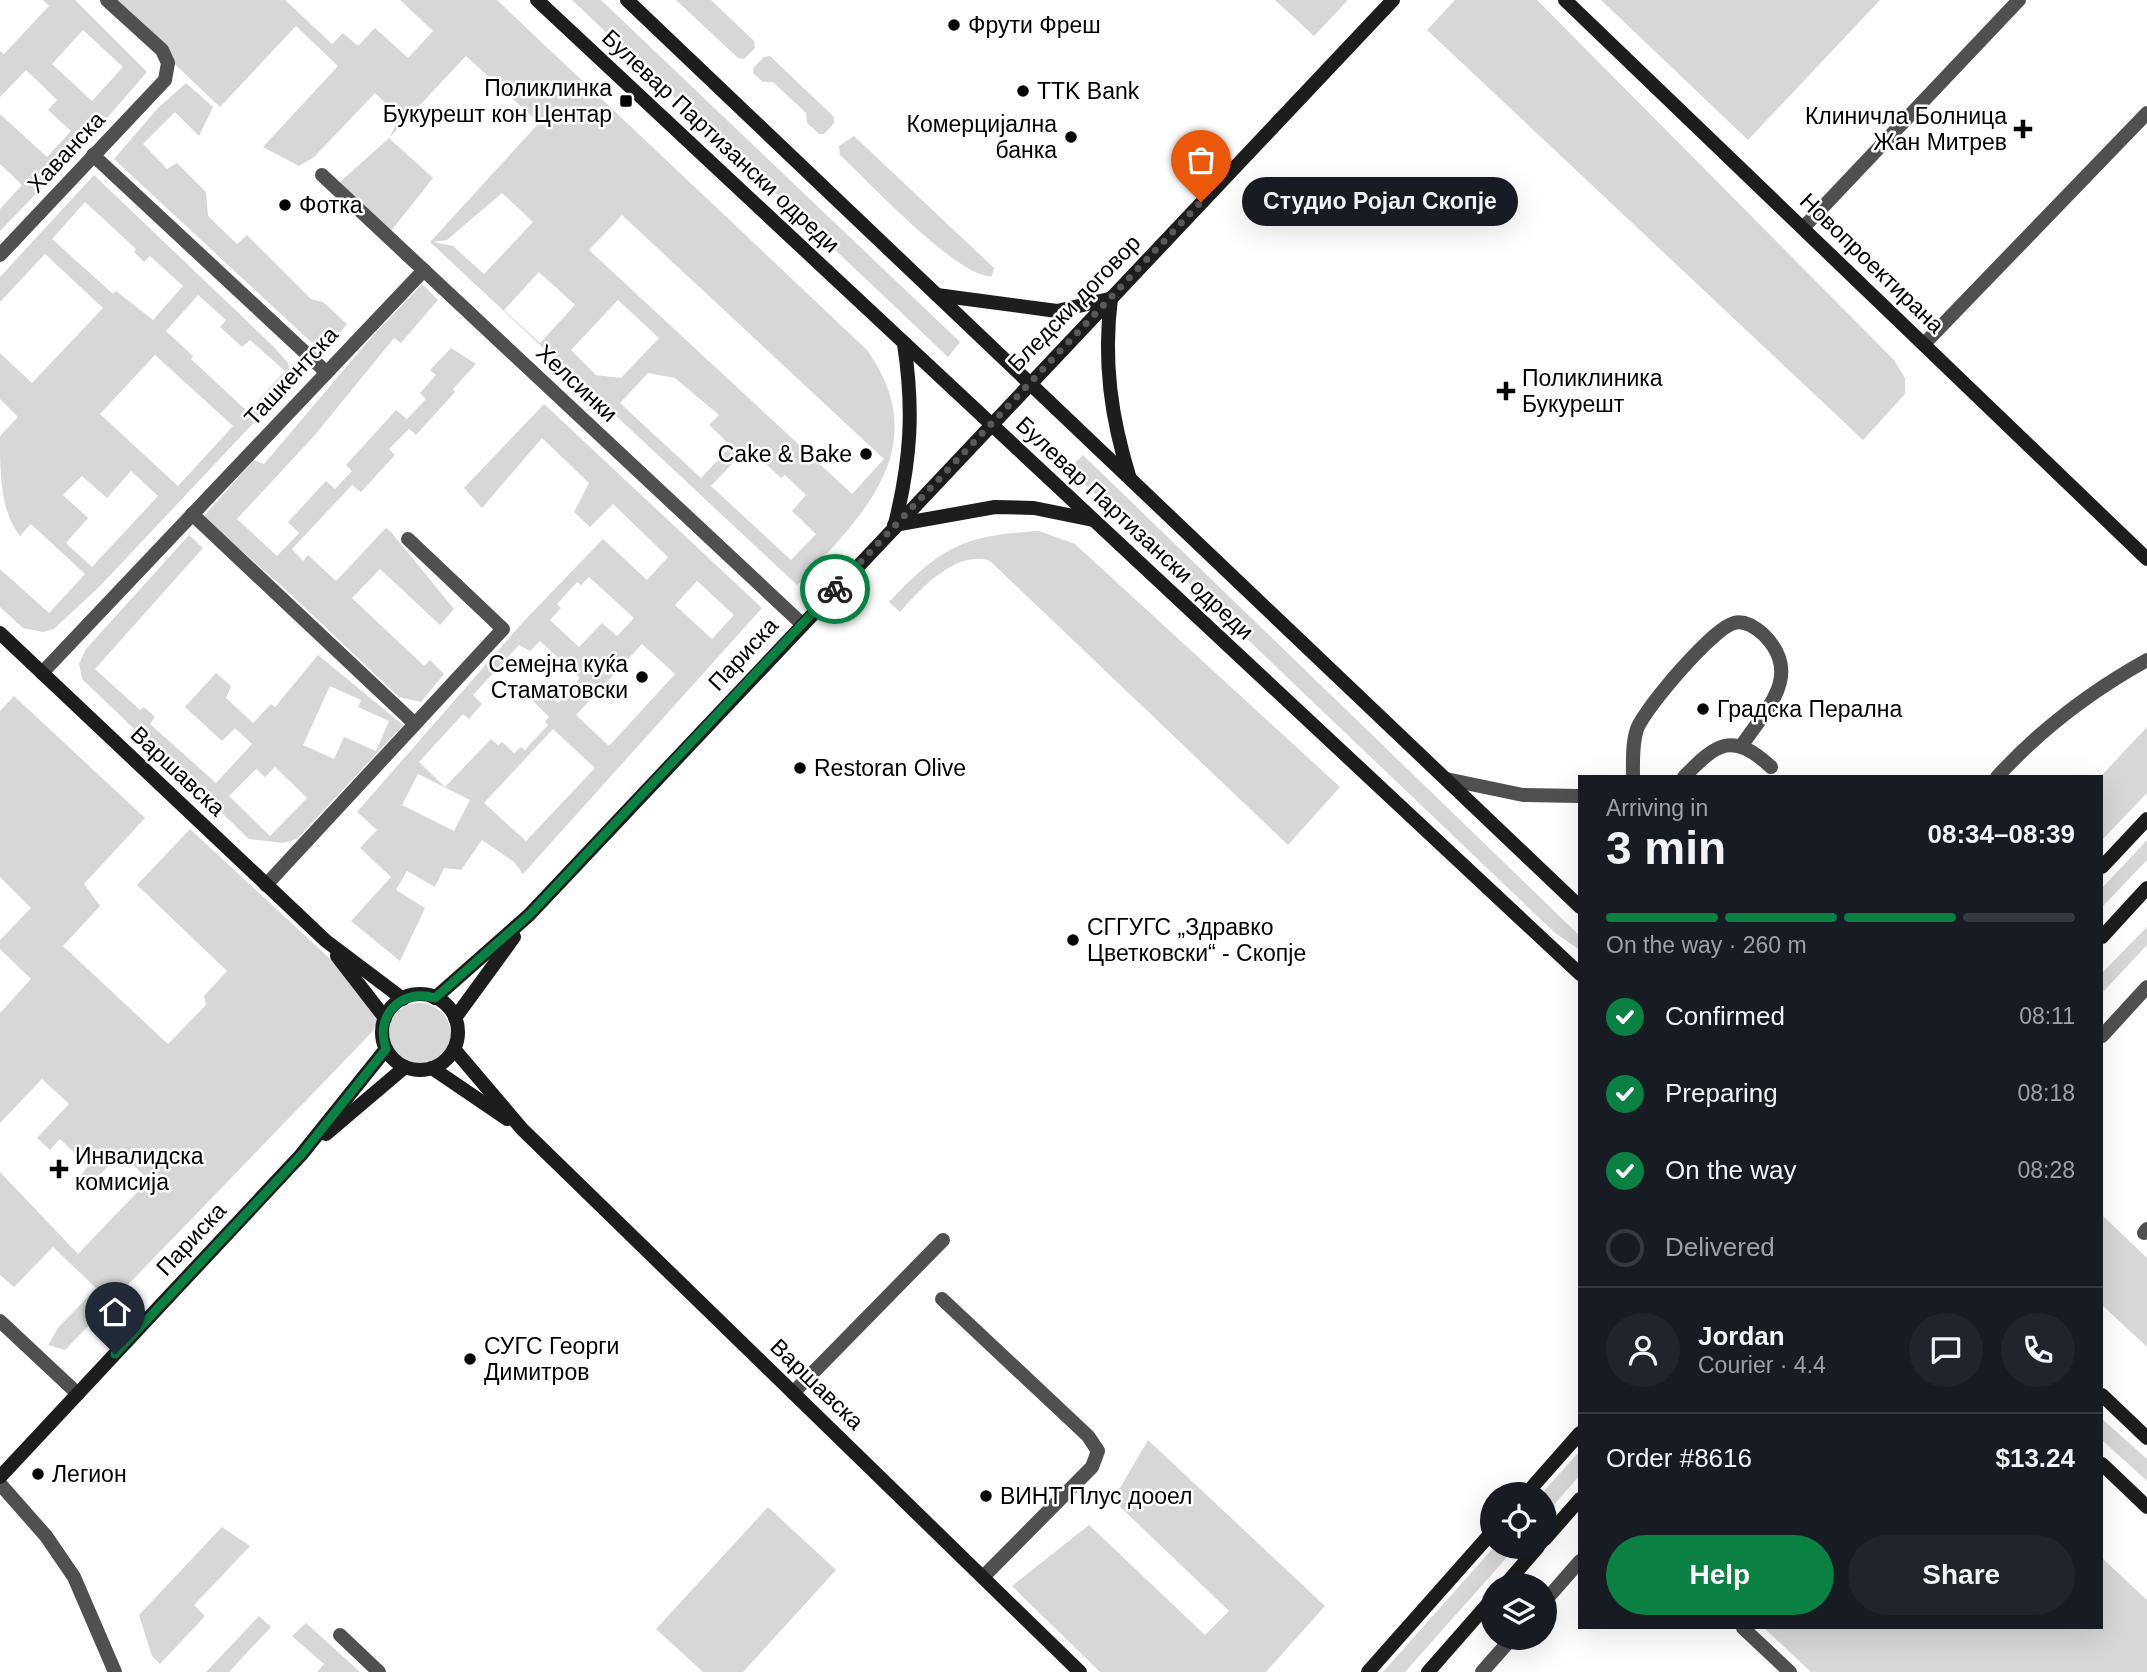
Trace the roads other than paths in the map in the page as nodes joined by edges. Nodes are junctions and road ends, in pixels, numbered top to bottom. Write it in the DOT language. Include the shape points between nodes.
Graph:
graph roads {
  1 [pos="107,0"];
  2 [pos="537,0"];
  3 [pos="627,0"];
  4 [pos="1393,0"];
  5 [pos="1565,0"];
  6 [pos="2019,0"];
  7 [pos="2147,113"];
  8 [pos="93,156"];
  9 [pos="322,175"];
  10 [pos="1803,228"];
  11 [pos="0,255"];
  12 [pos="424,270"];
  13 [pos="937,296"];
  14 [pos="1111,298"];
  15 [pos="904,344"];
  16 [pos="1924,344"];
  17 [pos="325,371"];
  18 [pos="1029,383"];
  19 [pos="990,424"];
  20 [pos="1130,480"];
  21 [pos="192,514"];
  22 [pos="1094,520"];
  23 [pos="894,525"];
  24 [pos="408,539"];
  25 [pos="2147,559"];
  26 [pos="802,624"];
  27 [pos="0,634"];
  28 [pos="2147,660"];
  29 [pos="41,673"];
  30 [pos="415,724"];
  31 [pos="1742,745"];
  32 [pos="1771,767"];
  33 [pos="1633,775"];
  34 [pos="1686,775"];
  35 [pos="1999,775"];
  36 [pos="1446,779"];
  37 [pos="1578,796"];
  38 [pos="2147,819"];
  39 [pos="2103,866"];
  40 [pos="266,885"];
  41 [pos="2145,891"];
  42 [pos="1578,904"];
  43 [pos="529,915"];
  44 [pos="2103,936"];
  45 [pos="326,941"];
  46 [pos="1578,972"];
  47 [pos="2147,987"];
  48 [pos="435,998"];
  49 [pos="403,999"];
  50 [pos="385,1018"];
  51 [pos="455,1018"];
  52 [pos="2103,1035"];
  53 [pos="386,1049"];
  54 [pos="454,1049"];
  55 [pos="405,1067"];
  56 [pos="432,1068"];
  57 [pos="522,1129"];
  58 [pos="301,1155"];
  59 [pos="943,1240"];
  60 [pos="942,1299"];
  61 [pos="0,1321"];
  62 [pos="793,1393"];
  63 [pos="78,1394"];
  64 [pos="2103,1396"];
  65 [pos="1578,1435"];
  66 [pos="2147,1438"];
  67 [pos="2103,1465"];
  68 [pos="0,1477"];
  69 [pos="1537,1482"];
  70 [pos="0,1483"];
  71 [pos="1578,1501"];
  72 [pos="2147,1507"];
  73 [pos="1557,1525"];
  74 [pos="1480,1546"];
  75 [pos="1528,1559"];
  76 [pos="1578,1563"];
  77 [pos="1515,1573"];
  78 [pos="984,1576"];
  79 [pos="1557,1587"];
  80 [pos="1480,1613"];
  81 [pos="1744,1629"];
  82 [pos="340,1635"];
  83 [pos="1501,1650"];
  84 [pos="116,1672"];
  85 [pos="379,1672"];
  86 [pos="1080,1672"];
  87 [pos="1368,1672"];
  88 [pos="1428,1672"];
  89 [pos="1482,1672"];
  90 [pos="1790,1672"];
  1 -- 8 [label="street, Хаванска" via="162,50 168,63 165,80"];
  2 -- 15 [label="street, Булевар Партизански одреди"];
  3 -- 13 [label="street, Булевар Партизански одреди"];
  4 -- 14 [label="street, Бледски договор"];
  5 -- 10 [label="street, Новопроектирана"];
  6 -- 10 [label="street"];
  7 -- 16 [label="street"];
  8 -- 11 [label="street, Хаванска"];
  8 -- 17 [label="street"];
  9 -- 12 [label="street, Хелсинки"];
  10 -- 16 [label="street, Новопроектирана"];
  12 -- 17 [label="street, Ташкентска"];
  12 -- 26 [label="street, Хелсинки"];
  13 -- 14 [label="street" via="1057,311"];
  13 -- 18 [label="street, Булевар Партизански одреди"];
  14 -- 18 [label="street, Бледски договор"];
  14 -- 20 [label="street" via="1107,382"];
  15 -- 19 [label="street, Булевар Партизански одреди"];
  15 -- 23 [label="street" via="912,431"];
  16 -- 25 [label="street, Новопроектирана"];
  17 -- 21 [label="street, Ташкентска"];
  18 -- 19 [label="street, Бледски договор"];
  18 -- 20 [label="street, Булевар Партизански одреди"];
  19 -- 22 [label="street, Булевар Партизански одреди"];
  19 -- 23 [label="street, Париска"];
  20 -- 36 [label="street, Булевар Партизански одреди"];
  21 -- 29 [label="street, Ташкентска"];
  21 -- 30 [label="street"];
  22 -- 23 [label="street" via="1034,508 996,507"];
  22 -- 46 [label="street, Булевар Партизански одреди"];
  23 -- 26 [label="street, Париска"];
  24 -- 30 [label="street" via="503,629"];
  26 -- 43 [label="street, Париска"];
  27 -- 29 [label="street, Варшавска"];
  28 -- 35 [label="street" via="2062,715"];
  29 -- 40 [label="street, Варшавска"];
  30 -- 40 [label="street"];
  31 -- 32 [label="street"];
  31 -- 33 [label="street" via="1782,682 1783,662 1757,629 1733,623 1706,644 1650,706 1636,732"];
  31 -- 34 [label="street" via="1707,753"];
  36 -- 37 [label="street" via="1523,795"];
  36 -- 42 [label="street, Булевар Партизански одреди"];
  38 -- 39 [label="street"];
  40 -- 45 [label="street, Варшавска"];
  41 -- 44 [label="street"];
  43 -- 48 [label="street, Париска"];
  43 -- 51 [label="street, Париска"];
  45 -- 49 [label="street, Варшавска"];
  45 -- 50 [label="street, Варшавска"];
  47 -- 52 [label="street"];
  48 -- 49 [label="street"];
  48 -- 51 [label="street"];
  49 -- 50 [label="street"];
  50 -- 53 [label="street"];
  51 -- 54 [label="street" via="458,1037"];
  53 -- 55 [label="street"];
  53 -- 58 [label="street, Париска"];
  54 -- 56 [label="street"];
  54 -- 57 [label="street, Варшавска"];
  55 -- 56 [label="street"];
  55 -- 58 [label="street, Париска"];
  56 -- 57 [label="street, Варшавска"];
  57 -- 62 [label="street, Варшавска"];
  58 -- 63 [label="street, Париска"];
  59 -- 62 [label="street"];
  60 -- 78 [label="street" via="1088,1436 1098,1451 1092,1467"];
  61 -- 63 [label="street"];
  62 -- 78 [label="street, Варшавска"];
  63 -- 68 [label="street, Париска"];
  64 -- 66 [label="street"];
  65 -- 69 [label="street"];
  67 -- 72 [label="street"];
  70 -- 84 [label="street" via="74,1577"];
  71 -- 73 [label="street"];
  74 -- 87 [label="street"];
  75 -- 77 [label="street"];
  76 -- 79 [label="street"];
  78 -- 86 [label="street, Варшавска"];
  80 -- 88 [label="street"];
  81 -- 90 [label="street"];
  82 -- 85 [label="street"];
  83 -- 89 [label="street"];
}
